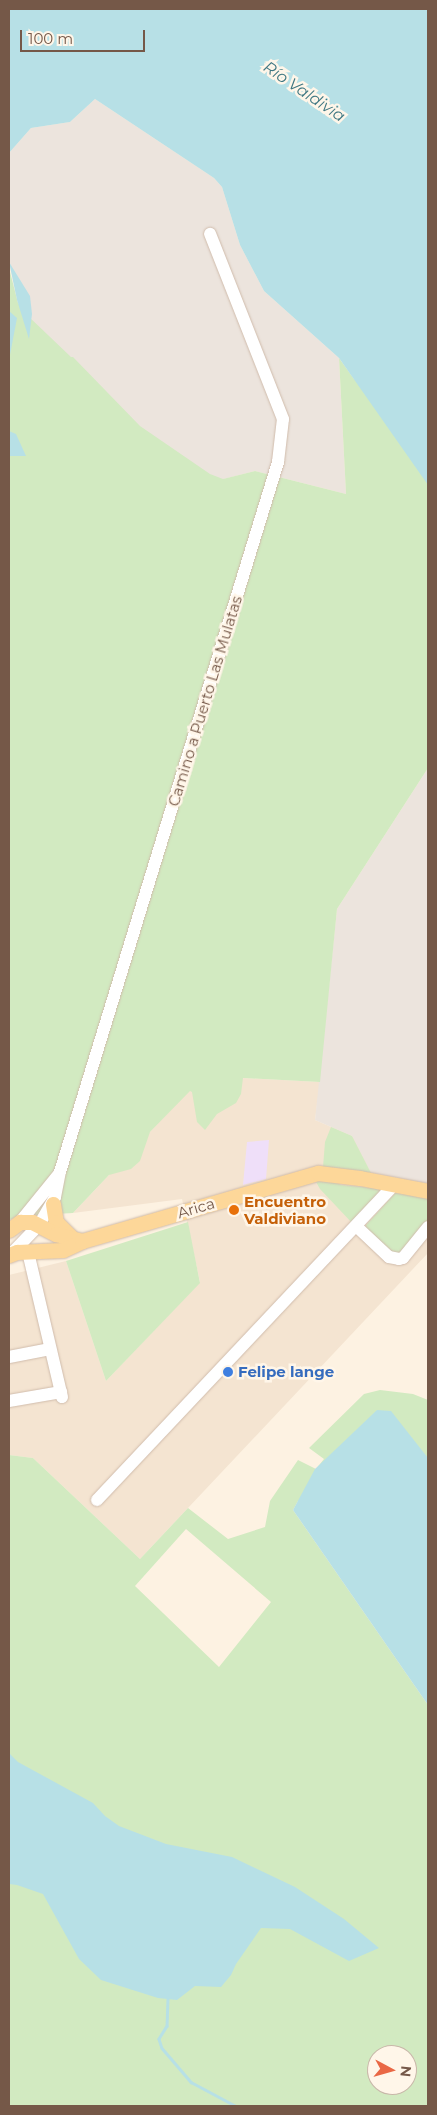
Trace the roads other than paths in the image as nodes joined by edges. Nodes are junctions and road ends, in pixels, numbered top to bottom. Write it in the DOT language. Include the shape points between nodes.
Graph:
graph roads {
  1 [pos="210,234"];
  2 [pos="60,1172"];
  3 [pos="395,1184"];
  4 [pos="428,1191"];
  5 [pos="53,1204"];
  6 [pos="39,1225"];
  7 [pos="14,1226"];
  8 [pos="357,1227"];
  9 [pos="428,1227"];
  10 [pos="78,1240"];
  11 [pos="28,1252"];
  12 [pos="10,1254"];
  13 [pos="50,1349"];
  14 [pos="9,1357"];
  15 [pos="9,1401"];
  16 [pos="97,1500"];
  1 -- 2 [label="street, Camino a Puerto Las Mulatas" via="283,419 278,462"];
  2 -- 5 [label="street, Camino a Puerto Las Mulatas"];
  2 -- 7 [label="street, Camino a Puerto Las Mulatas"];
  3 -- 4 [label="main road, Arica"];
  3 -- 8 [label="street"];
  3 -- 10 [label="main road, Arica" via="318,1174"];
  5 -- 6 [label="street, Camino a Puerto Las Mulatas"];
  5 -- 10 [label="main road" via="56,1222"];
  6 -- 7 [label="main road" via="32,1222"];
  6 -- 10 [label="main road"];
  6 -- 12 [label="street, Camino a Puerto Las Mulatas"];
  8 -- 9 [label="street" via="389,1257 399,1259"];
  8 -- 16 [label="street"];
  10 -- 11 [label="main road, Arica" via="63,1250"];
  11 -- 12 [label="main road, Arica"];
  11 -- 13 [label="street"];
  13 -- 14 [label="street"];
  13 -- 15 [label="street" via="62,1395"];
}
